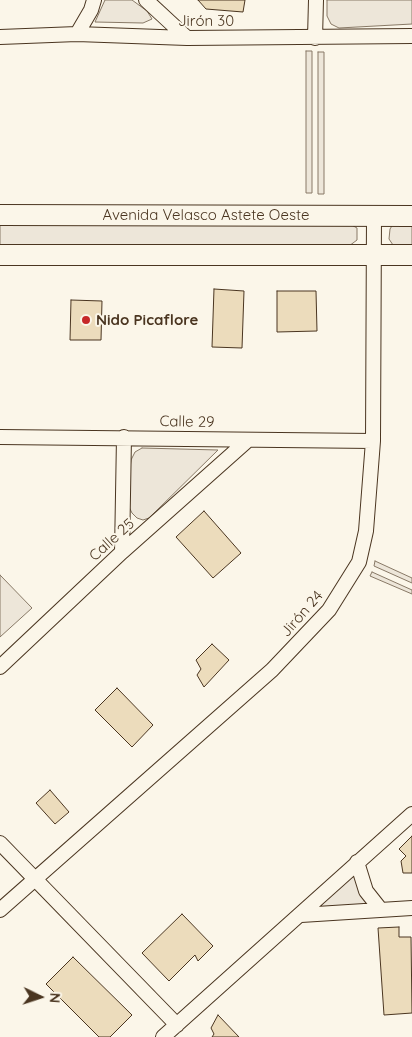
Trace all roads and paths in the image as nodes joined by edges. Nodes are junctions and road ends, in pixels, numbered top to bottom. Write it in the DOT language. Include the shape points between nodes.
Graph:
graph roads {
  1 [pos="94,0"];
  2 [pos="146,0"];
  3 [pos="316,0"];
  4 [pos="77,34"];
  5 [pos="412,36"];
  6 [pos="0,37"];
  7 [pos="187,38"];
  8 [pos="315,38"];
  9 [pos="0,215"];
  10 [pos="374,216"];
  11 [pos="412,216"];
  12 [pos="0,255"];
  13 [pos="374,256"];
  14 [pos="412,256"];
  15 [pos="0,437"];
  16 [pos="124,437"];
  17 [pos="248,440"];
  18 [pos="373,441"];
  19 [pos="122,552"];
  20 [pos="0,667"];
  21 [pos="412,814"];
  22 [pos="0,843"];
  23 [pos="357,862"];
  24 [pos="34,879"];
  25 [pos="412,908"];
  26 [pos="0,910"];
  27 [pos="381,910"];
  28 [pos="301,915"];
  29 [pos="177,1025"];
  30 [pos="163,1037"];
  1 -- 4 [label="street"];
  2 -- 7 [label="street"];
  3 -- 8 [label="street"];
  4 -- 6 [label="street, Jirón 30"];
  4 -- 7 [label="street, Jirón 30"];
  5 -- 8 [label="street, Jirón 30"];
  7 -- 8 [label="street, Jirón 30"];
  9 -- 10 [label="street, Avenida Velasco Astete Oeste"];
  10 -- 11 [label="street, Avenida Velasco Astete Oeste"];
  10 -- 13 [label="street, Jirón 24"];
  12 -- 13 [label="street"];
  13 -- 14 [label="street"];
  13 -- 18 [label="street, Jirón 24"];
  15 -- 16 [label="street, Calle 29"];
  16 -- 17 [label="street, Calle 29"];
  16 -- 19 [label="street"];
  17 -- 18 [label="street, Calle 29"];
  17 -- 19 [label="street, Calle 25"];
  18 -- 24 [label="street, Jirón 24" via="366,531 360,562 329,610 272,670"];
  19 -- 20 [label="street, Calle 25"];
  21 -- 23 [label="street"];
  22 -- 24 [label="street"];
  23 -- 27 [label="street" via="366,891"];
  23 -- 28 [label="street"];
  24 -- 26 [label="street, Jirón 24"];
  24 -- 29 [label="street"];
  25 -- 27 [label="street"];
  27 -- 28 [label="street"];
  28 -- 29 [label="street"];
  29 -- 30 [label="street"];
}
